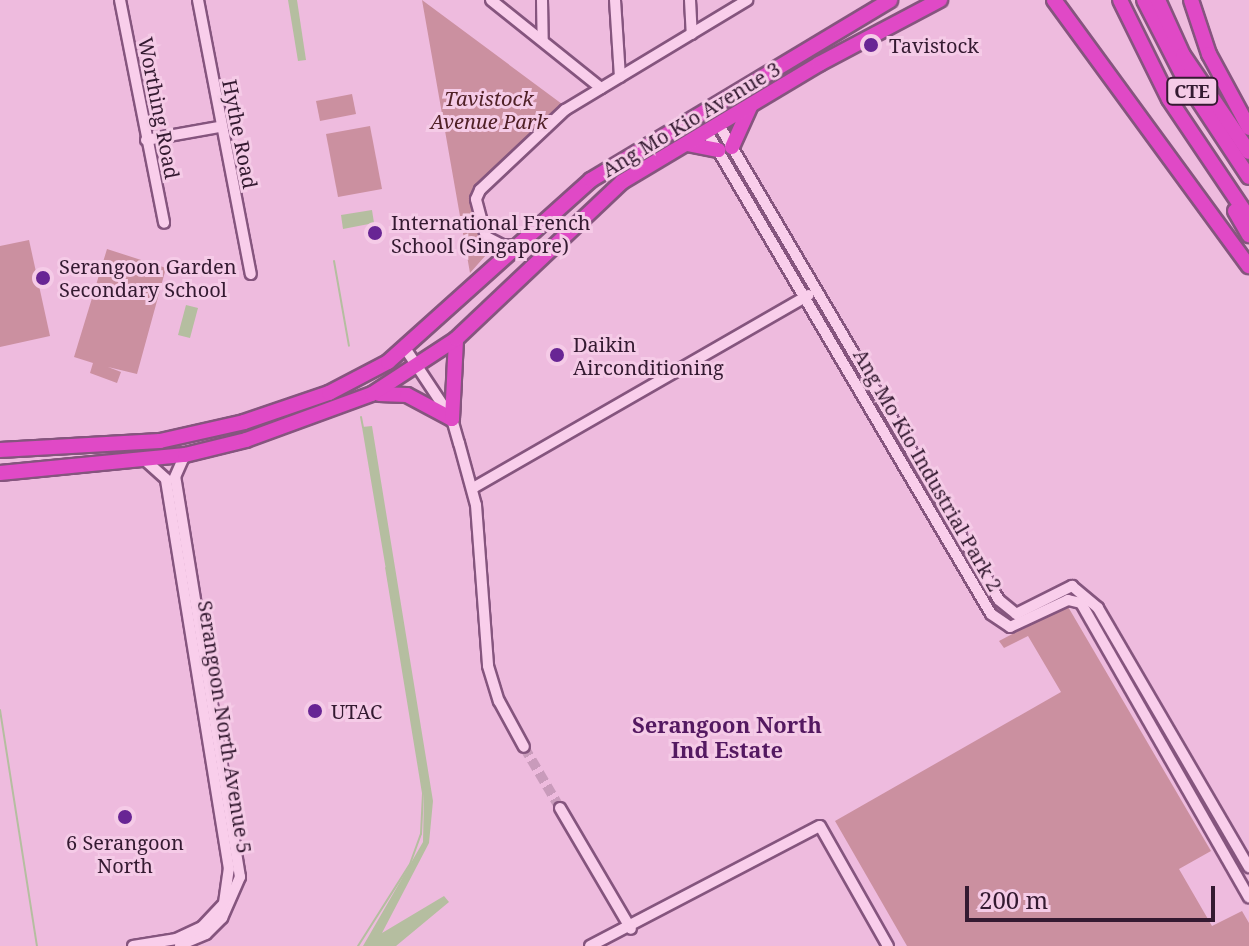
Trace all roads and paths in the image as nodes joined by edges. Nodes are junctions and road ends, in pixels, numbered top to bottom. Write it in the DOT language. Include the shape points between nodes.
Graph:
graph roads {
  1 [pos="120,0"];
  2 [pos="198,0"];
  3 [pos="491,0"];
  4 [pos="542,0"];
  5 [pos="615,0"];
  6 [pos="690,0"];
  7 [pos="747,0"];
  8 [pos="890,0"];
  9 [pos="940,0"];
  10 [pos="1054,0"];
  11 [pos="1068,0"];
  12 [pos="1120,0"];
  13 [pos="1144,0"];
  14 [pos="1158,0"];
  15 [pos="1191,0"];
  16 [pos="1079,33"];
  17 [pos="692,34"];
  18 [pos="543,39"];
  19 [pos="620,77"];
  20 [pos="601,88"];
  21 [pos="750,107"];
  22 [pos="219,127"];
  23 [pos="713,128"];
  24 [pos="1249,128"];
  25 [pos="146,140"];
  26 [pos="687,144"];
  27 [pos="725,148"];
  28 [pos="1249,152"];
  29 [pos="1208,165"];
  30 [pos="599,175"];
  31 [pos="1249,177"];
  32 [pos="611,191"];
  33 [pos="1249,218"];
  34 [pos="164,223"];
  35 [pos="1249,235"];
  36 [pos="519,245"];
  37 [pos="1249,266"];
  38 [pos="251,274"];
  39 [pos="810,294"];
  40 [pos="456,339"];
  41 [pos="405,348"];
  42 [pos="417,366"];
  43 [pos="372,394"];
  44 [pos="452,419"];
  45 [pos="0,450"];
  46 [pos="185,455"];
  47 [pos="146,461"];
  48 [pos="0,473"];
  49 [pos="473,488"];
  50 [pos="524,747"];
  51 [pos="560,808"];
  52 [pos="1249,867"];
  53 [pos="1249,897"];
  54 [pos="631,929"];
  55 [pos="133,946"];
  56 [pos="177,946"];
  57 [pos="590,946"];
  58 [pos="888,946"];
  1 -- 25 [label="street, Worthing Road"];
  2 -- 22 [label="street, Hythe Road"];
  3 -- 18 [label="street"];
  4 -- 18 [label="street"];
  5 -- 19 [label="street"];
  6 -- 17 [label="street"];
  7 -- 17 [label="street"];
  8 -- 30 [label="highway, Ang Mo Kio Avenue 3"];
  9 -- 21 [label="highway, Ang Mo Kio Avenue 3"];
  10 -- 16 [label="highway"];
  11 -- 16 [label="highway"];
  12 -- 29 [label="highway, CTE"];
  13 -- 31 [label="highway, CTE" via="1185,80"];
  14 -- 28 [label="highway" via="1183,55"];
  15 -- 24 [label="highway" via="1209,54"];
  16 -- 37 [label="highway"];
  17 -- 19 [label="street"];
  18 -- 20 [label="street"];
  19 -- 20 [label="street"];
  20 -- 36 [label="street" via="567,109 476,199 486,237 502,245"];
  21 -- 23 [label="highway, Ang Mo Kio Avenue 3"];
  21 -- 27 [label="highway"];
  22 -- 25 [label="street"];
  22 -- 38 [label="street, Hythe Road"];
  23 -- 26 [label="highway, Ang Mo Kio Avenue 3"];
  23 -- 27 [label="street, Ang Mo Kio Industrial Park 2"];
  25 -- 34 [label="street, Worthing Road"];
  26 -- 27 [label="highway"];
  26 -- 32 [label="highway, Ang Mo Kio Avenue 3"];
  27 -- 39 [label="street, Ang Mo Kio Industrial Park 2"];
  29 -- 33 [label="highway, CTE"];
  29 -- 35 [label="highway"];
  30 -- 32 [label="highway" via="611,177"];
  30 -- 36 [label="highway, Ang Mo Kio Avenue 3"];
  32 -- 40 [label="highway, Ang Mo Kio Avenue 3"];
  36 -- 41 [label="highway, Ang Mo Kio Avenue 3"];
  39 -- 49 [label="street"];
  39 -- 52 [label="street, Ang Mo Kio Industrial Park 2" via="1007,611 1016,614 1072,586 1098,608"];
  39 -- 53 [label="street, Ang Mo Kio Industrial Park 2" via="991,614 1010,627 1068,600 1081,603"];
  40 -- 42 [label="highway, Ang Mo Kio Avenue 3"];
  40 -- 44 [label="highway"];
  41 -- 42 [label="street"];
  41 -- 45 [label="highway, Ang Mo Kio Avenue 3" via="329,393 244,422 160,441"];
  42 -- 43 [label="highway, Ang Mo Kio Avenue 3"];
  42 -- 44 [label="street"];
  43 -- 44 [label="highway" via="407,395"];
  43 -- 46 [label="highway, Ang Mo Kio Avenue 3" via="311,419"];
  44 -- 49 [label="street"];
  46 -- 47 [label="highway, Ang Mo Kio Avenue 3"];
  46 -- 56 [label="street, Serangoon North Avenue 5" via="175,477 240,877 222,918 206,934"];
  47 -- 48 [label="highway, Ang Mo Kio Avenue 3"];
  47 -- 55 [label="street, Serangoon North Avenue 5" via="166,479 229,869 224,903 202,927 176,939"];
  49 -- 50 [label="street" via="488,666 499,701"];
  51 -- 54 [label="street"];
  54 -- 57 [label="street"];
  54 -- 58 [label="street" via="820,826"];
}
